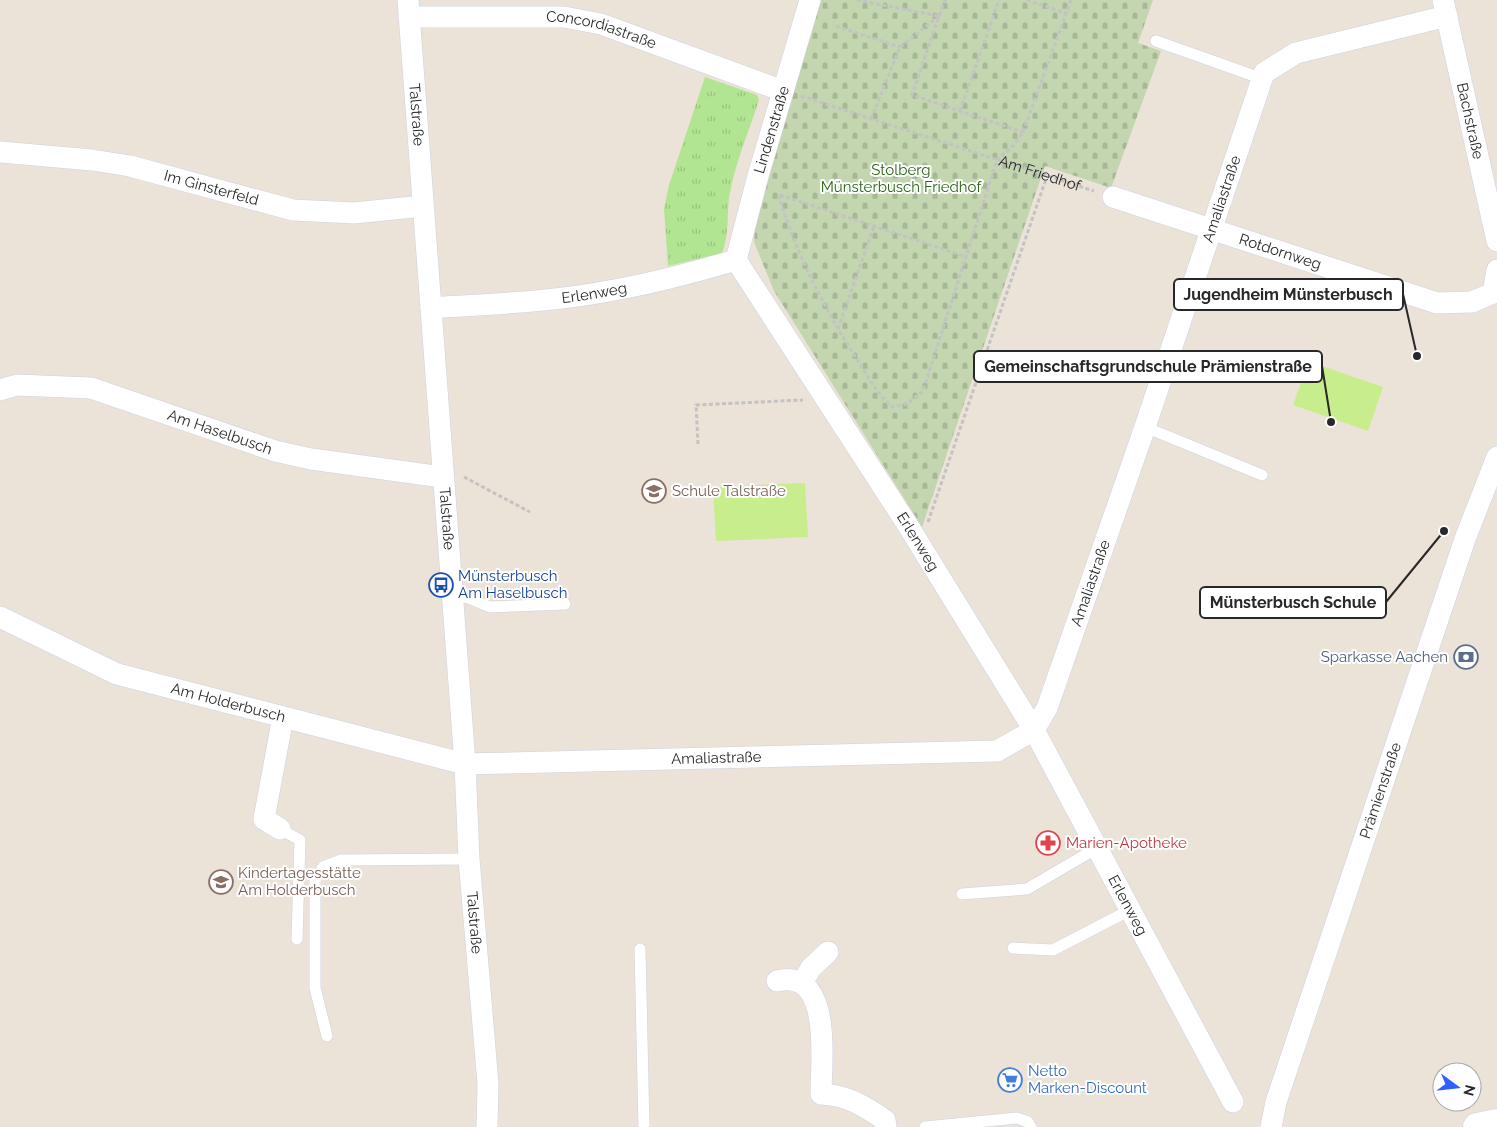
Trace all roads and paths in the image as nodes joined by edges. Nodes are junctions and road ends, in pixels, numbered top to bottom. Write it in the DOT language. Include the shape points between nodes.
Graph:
graph roads {
  1 [pos="810,0"];
  2 [pos="857,0"];
  3 [pos="945,0"];
  4 [pos="999,0"];
  5 [pos="1027,0"];
  6 [pos="1071,0"];
  7 [pos="409,8"];
  8 [pos="566,8"];
  9 [pos="1445,8"];
  10 [pos="1066,13"];
  11 [pos="939,16"];
  12 [pos="836,26"];
  13 [pos="1156,41"];
  14 [pos="900,47"];
  15 [pos="1262,78"];
  16 [pos="783,91"];
  17 [pos="960,111"];
  18 [pos="871,119"];
  19 [pos="1023,132"];
  20 [pos="0,152"];
  21 [pos="997,160"];
  22 [pos="1047,176"];
  23 [pos="1113,197"];
  24 [pos="423,206"];
  25 [pos="874,226"];
  26 [pos="1212,228"];
  27 [pos="1497,241"];
  28 [pos="967,257"];
  29 [pos="736,260"];
  30 [pos="1497,270"];
  31 [pos="1495,296"];
  32 [pos="431,308"];
  33 [pos="838,329"];
  34 [pos="0,390"];
  35 [pos="820,391"];
  36 [pos="1145,427"];
  37 [pos="698,444"];
  38 [pos="1497,457"];
  39 [pos="1262,475"];
  40 [pos="442,477"];
  41 [pos="530,512"];
  42 [pos="914,536"];
  43 [pos="452,599"];
  44 [pos="565,604"];
  45 [pos="0,617"];
  46 [pos="283,717"];
  47 [pos="1034,730"];
  48 [pos="465,764"];
  49 [pos="280,829"];
  50 [pos="1097,848"];
  51 [pos="469,859"];
  52 [pos="962,894"];
  53 [pos="1130,910"];
  54 [pos="297,939"];
  55 [pos="1013,948"];
  56 [pos="640,949"];
  57 [pos="828,952"];
  58 [pos="777,981"];
  59 [pos="802,983"];
  60 [pos="326,1036"];
  61 [pos="1233,1102"];
  62 [pos="1497,1123"];
  63 [pos="487,1127"];
  64 [pos="644,1127"];
  65 [pos="886,1127"];
  66 [pos="926,1127"];
  67 [pos="1031,1127"];
  68 [pos="1271,1127"];
  69 [pos="1477,1127"];
  1 -- 16 [label="street, Lindenstraße"];
  2 -- 11 [label="path"];
  3 -- 11 [label="path"];
  4 -- 17 [label="path"];
  5 -- 10 [label="path"];
  6 -- 10 [label="path"];
  7 -- 8 [label="street, Concordiastraße"];
  7 -- 24 [label="street, Talstraße"];
  8 -- 16 [label="street, Concordiastraße"];
  9 -- 15 [label="street" via="1296,53 1264,72"];
  9 -- 27 [label="street, Bachstraße"];
  10 -- 19 [label="path"];
  11 -- 14 [label="path"];
  11 -- 17 [label="path" via="912,95"];
  12 -- 14 [label="path"];
  13 -- 15 [label="lane"];
  14 -- 18 [label="path"];
  15 -- 26 [label="street, Amaliastraße"];
  16 -- 18 [label="path, Am Friedhof"];
  16 -- 29 [label="street, Lindenstraße"];
  17 -- 19 [label="path"];
  18 -- 21 [label="path, Am Friedhof"];
  19 -- 21 [label="path" via="1014,146"];
  20 -- 24 [label="street, Im Ginsterfeld" via="130,166 293,210 354,213"];
  21 -- 22 [label="path, Am Friedhof"];
  21 -- 28 [label="path"];
  22 -- 23 [label="path, Am Friedhof"];
  22 -- 42 [label="path" via="926,528"];
  23 -- 26 [label="street"];
  24 -- 32 [label="street, Talstraße"];
  25 -- 28 [label="path"];
  25 -- 33 [label="path"];
  25 -- 33 [label="path" via="779,195 789,230"];
  26 -- 31 [label="street, Rotdornweg" via="1437,303 1472,302"];
  26 -- 36 [label="street, Amaliastraße"];
  28 -- 33 [label="path" via="923,391 907,404 892,406 880,396"];
  29 -- 32 [label="street, Erlenweg" via="612,291"];
  29 -- 35 [label="street, Erlenweg"];
  30 -- 31 [label="street"];
  32 -- 40 [label="street, Talstraße"];
  34 -- 40 [label="street, Am Haselbusch" via="17,385 91,388 275,451"];
  35 -- 37 [label="path" via="809,400 696,405"];
  35 -- 42 [label="street, Erlenweg"];
  36 -- 39 [label="lane"];
  36 -- 47 [label="street, Amaliastraße" via="1047,708"];
  38 -- 68 [label="street, Prämienstraße" via="1465,539 1276,1102"];
  40 -- 41 [label="path" via="456,473"];
  40 -- 43 [label="street, Talstraße"];
  42 -- 47 [label="street, Erlenweg"];
  43 -- 44 [label="lane" via="466,597 490,607"];
  43 -- 48 [label="street, Talstraße"];
  45 -- 46 [label="street, Am Holderbusch" via="117,674"];
  46 -- 48 [label="street, Am Holderbusch"];
  46 -- 49 [label="street" via="264,819"];
  47 -- 48 [label="street, Amaliastraße" via="997,751"];
  47 -- 50 [label="street, Erlenweg"];
  48 -- 51 [label="street, Talstraße"];
  49 -- 54 [label="lane" via="300,840"];
  50 -- 52 [label="lane" via="1027,889"];
  50 -- 53 [label="street, Erlenweg"];
  51 -- 60 [label="lane" via="341,860 323,867 315,880 315,988"];
  51 -- 63 [label="street, Talstraße" via="488,1084"];
  53 -- 55 [label="lane" via="1053,950"];
  53 -- 61 [label="street, Erlenweg"];
  56 -- 64 [label="lane"];
  57 -- 59 [label="street"];
  58 -- 59 [label="street" via="790,979"];
  59 -- 65 [label="street" via="816,1000 821,1021 821,1094 839,1095 858,1102 885,1120"];
  62 -- 69 [label="street"];
  66 -- 67 [label="lane" via="1017,1118 1028,1122"];
}
